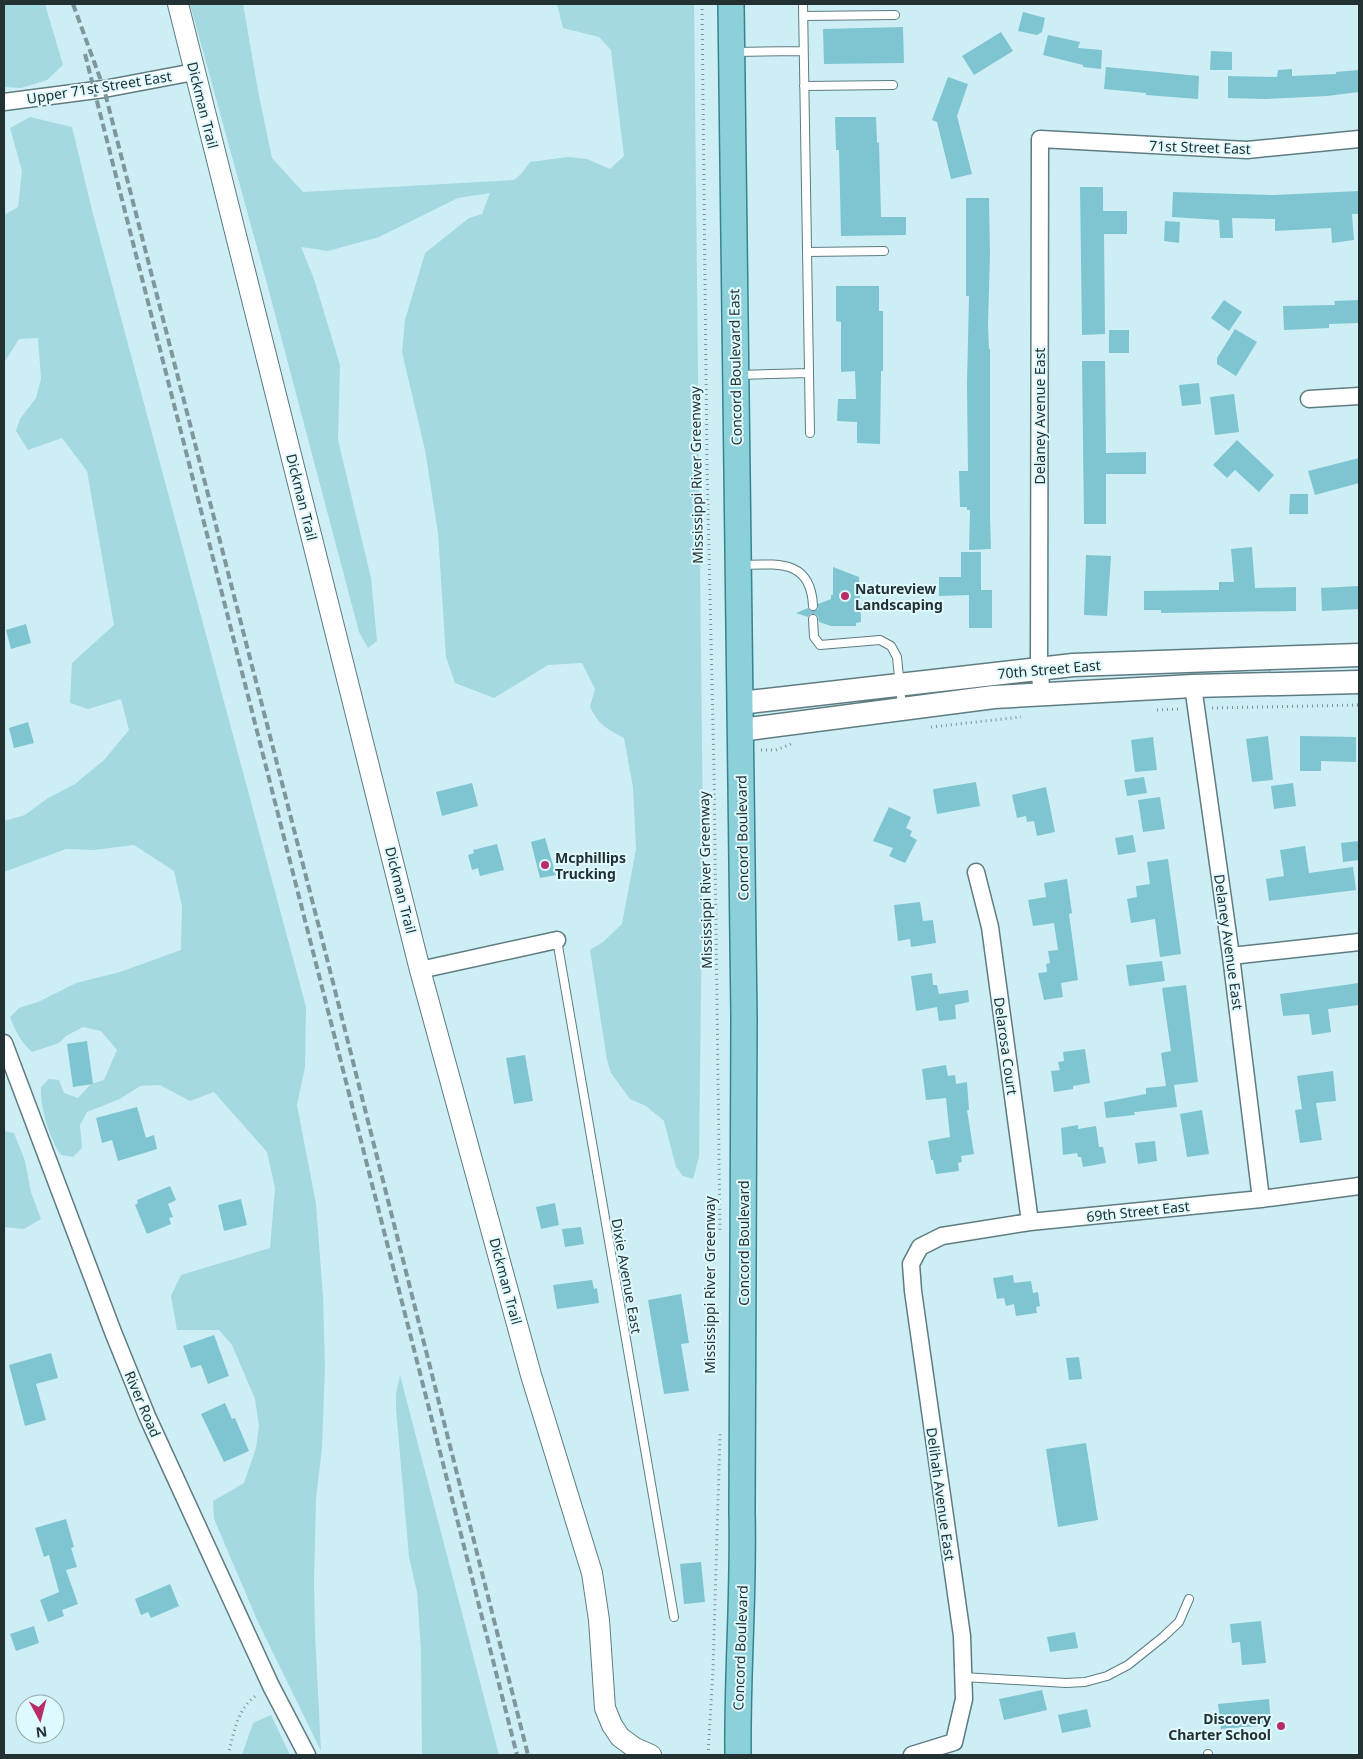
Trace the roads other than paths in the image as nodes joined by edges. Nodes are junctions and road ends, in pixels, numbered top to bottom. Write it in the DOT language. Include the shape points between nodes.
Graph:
graph roads {
  1 [pos="178,4"];
  2 [pos="731,4"];
  3 [pos="803,4"];
  4 [pos="895,15"];
  5 [pos="803,16"];
  6 [pos="803,51"];
  7 [pos="732,52"];
  8 [pos="194,72"];
  9 [pos="893,85"];
  10 [pos="804,86"];
  11 [pos="4,102"];
  12 [pos="1040,139"];
  13 [pos="1359,139"];
  14 [pos="884,251"];
  15 [pos="807,252"];
  16 [pos="809,373"];
  17 [pos="735,375"];
  18 [pos="1359,396"];
  19 [pos="1308,399"];
  20 [pos="810,432"];
  21 [pos="738,564"];
  22 [pos="813,606"];
  23 [pos="813,619"];
  24 [pos="1359,655"];
  25 [pos="1039,668"];
  26 [pos="1359,682"];
  27 [pos="900,684"];
  28 [pos="1193,686"];
  29 [pos="1042,693"];
  30 [pos="740,703"];
  31 [pos="902,709"];
  32 [pos="741,740"];
  33 [pos="976,872"];
  34 [pos="557,940"];
  35 [pos="1359,942"];
  36 [pos="1231,956"];
  37 [pos="420,970"];
  38 [pos="4,1043"];
  39 [pos="1359,1186"];
  40 [pos="1261,1199"];
  41 [pos="1030,1222"];
  42 [pos="920,1247"];
  43 [pos="1189,1599"];
  44 [pos="674,1617"];
  45 [pos="963,1677"];
  46 [pos="306,1755"];
  47 [pos="651,1755"];
  48 [pos="738,1755"];
  49 [pos="912,1755"];
  1 -- 8 [label="street, Dickman Trail"];
  2 -- 7 [label="main road, Concord Boulevard East"];
  3 -- 5 [label="lane"];
  4 -- 5 [label="lane"];
  5 -- 6 [label="lane"];
  6 -- 7 [label="lane"];
  6 -- 10 [label="lane"];
  7 -- 17 [label="main road, Concord Boulevard East"];
  8 -- 11 [label="street, Upper 71st Street East" via="98,90"];
  8 -- 37 [label="street, Dickman Trail"];
  9 -- 10 [label="lane"];
  10 -- 15 [label="lane"];
  12 -- 13 [label="street, 71st Street East" via="1247,150"];
  12 -- 25 [label="street, Delaney Avenue East"];
  14 -- 15 [label="lane"];
  15 -- 16 [label="lane"];
  16 -- 17 [label="lane"];
  16 -- 20 [label="lane"];
  17 -- 21 [label="main road, Concord Boulevard East"];
  18 -- 19 [label="street"];
  21 -- 22 [label="lane" via="769,564 797,570 806,577"];
  21 -- 30 [label="main road, Concord Boulevard East"];
  23 -- 27 [label="lane" via="814,637 820,645 880,640 891,646 897,657"];
  24 -- 25 [label="main road, 70th Street East"];
  25 -- 27 [label="main road, 70th Street East"];
  25 -- 29 [label="street, Delaney Avenue East"];
  26 -- 28 [label="main road, 70th Street East"];
  27 -- 30 [label="main road, 70th Street East"];
  27 -- 31 [label="lane"];
  28 -- 29 [label="main road, 70th Street East"];
  28 -- 36 [label="street, Delaney Avenue East"];
  29 -- 31 [label="main road, 70th Street East"];
  30 -- 32 [label="main road, Concord Boulevard East"];
  31 -- 32 [label="main road, 70th Street East"];
  32 -- 48 [label="main road, Concord Boulevard" via="743,1561"];
  33 -- 41 [label="street, Delarosa Court" via="990,927"];
  34 -- 37 [label="street"];
  34 -- 44 [label="lane, Dixie Avenue East"];
  35 -- 36 [label="street"];
  36 -- 40 [label="street, Delaney Avenue East"];
  37 -- 47 [label="street, Dickman Trail" via="531,1375 592,1573 605,1708 620,1737"];
  38 -- 46 [label="street, River Road" via="143,1408"];
  39 -- 40 [label="street, 69th Street East"];
  40 -- 41 [label="street, 69th Street East"];
  41 -- 42 [label="street, 69th Street East" via="942,1236"];
  42 -- 45 [label="street, Delihah Avenue East" via="911,1264 913,1291 962,1636"];
  43 -- 45 [label="lane" via="1179,1622 1128,1665 1106,1676 1076,1683"];
  45 -- 49 [label="street, Delihah Avenue East" via="964,1699 954,1742"];
}
